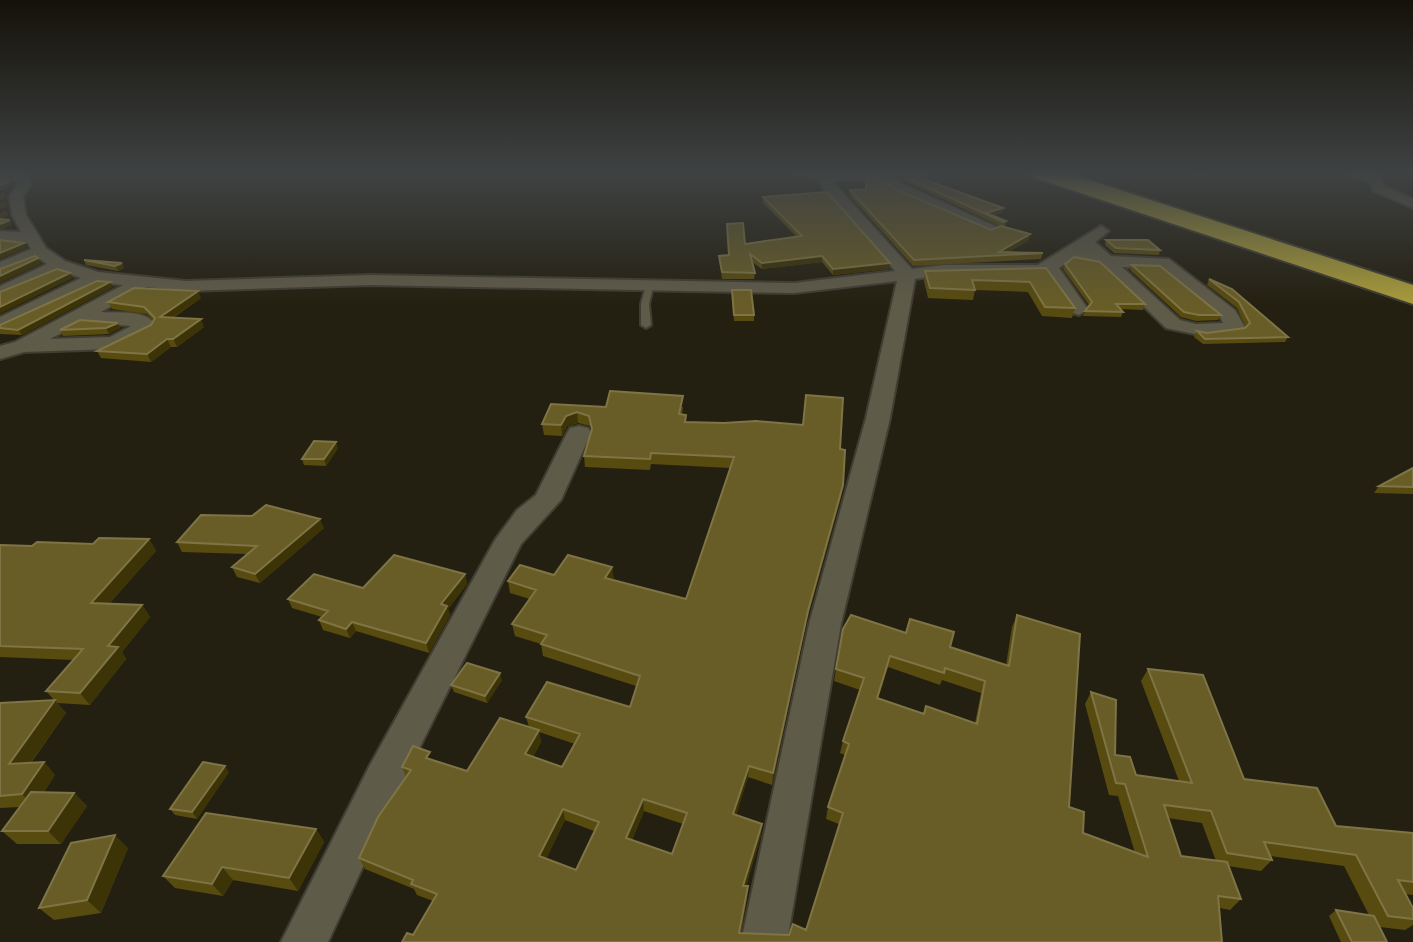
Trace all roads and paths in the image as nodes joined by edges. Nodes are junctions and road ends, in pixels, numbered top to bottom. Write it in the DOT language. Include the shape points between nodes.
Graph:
graph roads {
  1 [pos="20,216"];
  2 [pos="855,216"];
  3 [pos="965,216"];
  4 [pos="1174,216"];
  5 [pos="1199,216"];
  6 [pos="991,228"];
  7 [pos="1101,231"];
  8 [pos="2,237"];
  9 [pos="1086,242"];
  10 [pos="36,244"];
  11 [pos="1069,253"];
  12 [pos="1109,261"];
  13 [pos="59,265"];
  14 [pos="1049,267"];
  15 [pos="0,268"];
  16 [pos="1014,271"];
  17 [pos="907,274"];
  18 [pos="96,277"];
  19 [pos="146,280"];
  20 [pos="1413,284"];
  21 [pos="649,287"];
  22 [pos="1062,287"];
  23 [pos="0,293"];
  24 [pos="1413,295"];
  25 [pos="1079,309"];
  26 [pos="81,316"];
  27 [pos="0,324"];
  28 [pos="646,325"];
  29 [pos="22,346"];
  30 [pos="0,353"];
  31 [pos="579,433"];
  32 [pos="304,942"];
  33 [pos="764,942"];
  1 -- 10 [label="street"];
  2 -- 17 [label="street"];
  3 -- 6 [label="street"];
  4 -- 24 [label="highway"];
  5 -- 20 [label="highway"];
  7 -- 9 [label="street"];
  8 -- 10 [label="street"];
  9 -- 11 [label="street"];
  9 -- 12 [label="street"];
  10 -- 13 [label="street"];
  10 -- 15 [label="street"];
  11 -- 12 [label="street"];
  11 -- 14 [label="street"];
  12 -- 12 [label="street" via="1173,324 1235,327 1228,314 1163,263"];
  13 -- 18 [label="street"];
  13 -- 23 [label="street"];
  14 -- 16 [label="street"];
  14 -- 22 [label="street"];
  16 -- 17 [label="street"];
  16 -- 22 [label="street"];
  17 -- 21 [label="street" via="794,288"];
  17 -- 33 [label="street" via="878,418 825,624"];
  18 -- 19 [label="street"];
  18 -- 27 [label="street"];
  19 -- 21 [label="street" via="212,287 371,280"];
  19 -- 26 [label="street"];
  21 -- 28 [label="lane"];
  22 -- 25 [label="street"];
  26 -- 29 [label="street"];
  26 -- 29 [label="street" via="144,321 146,326 114,343"];
  29 -- 30 [label="street"];
  31 -- 32 [label="street" via="547,500 509,540"];
}
